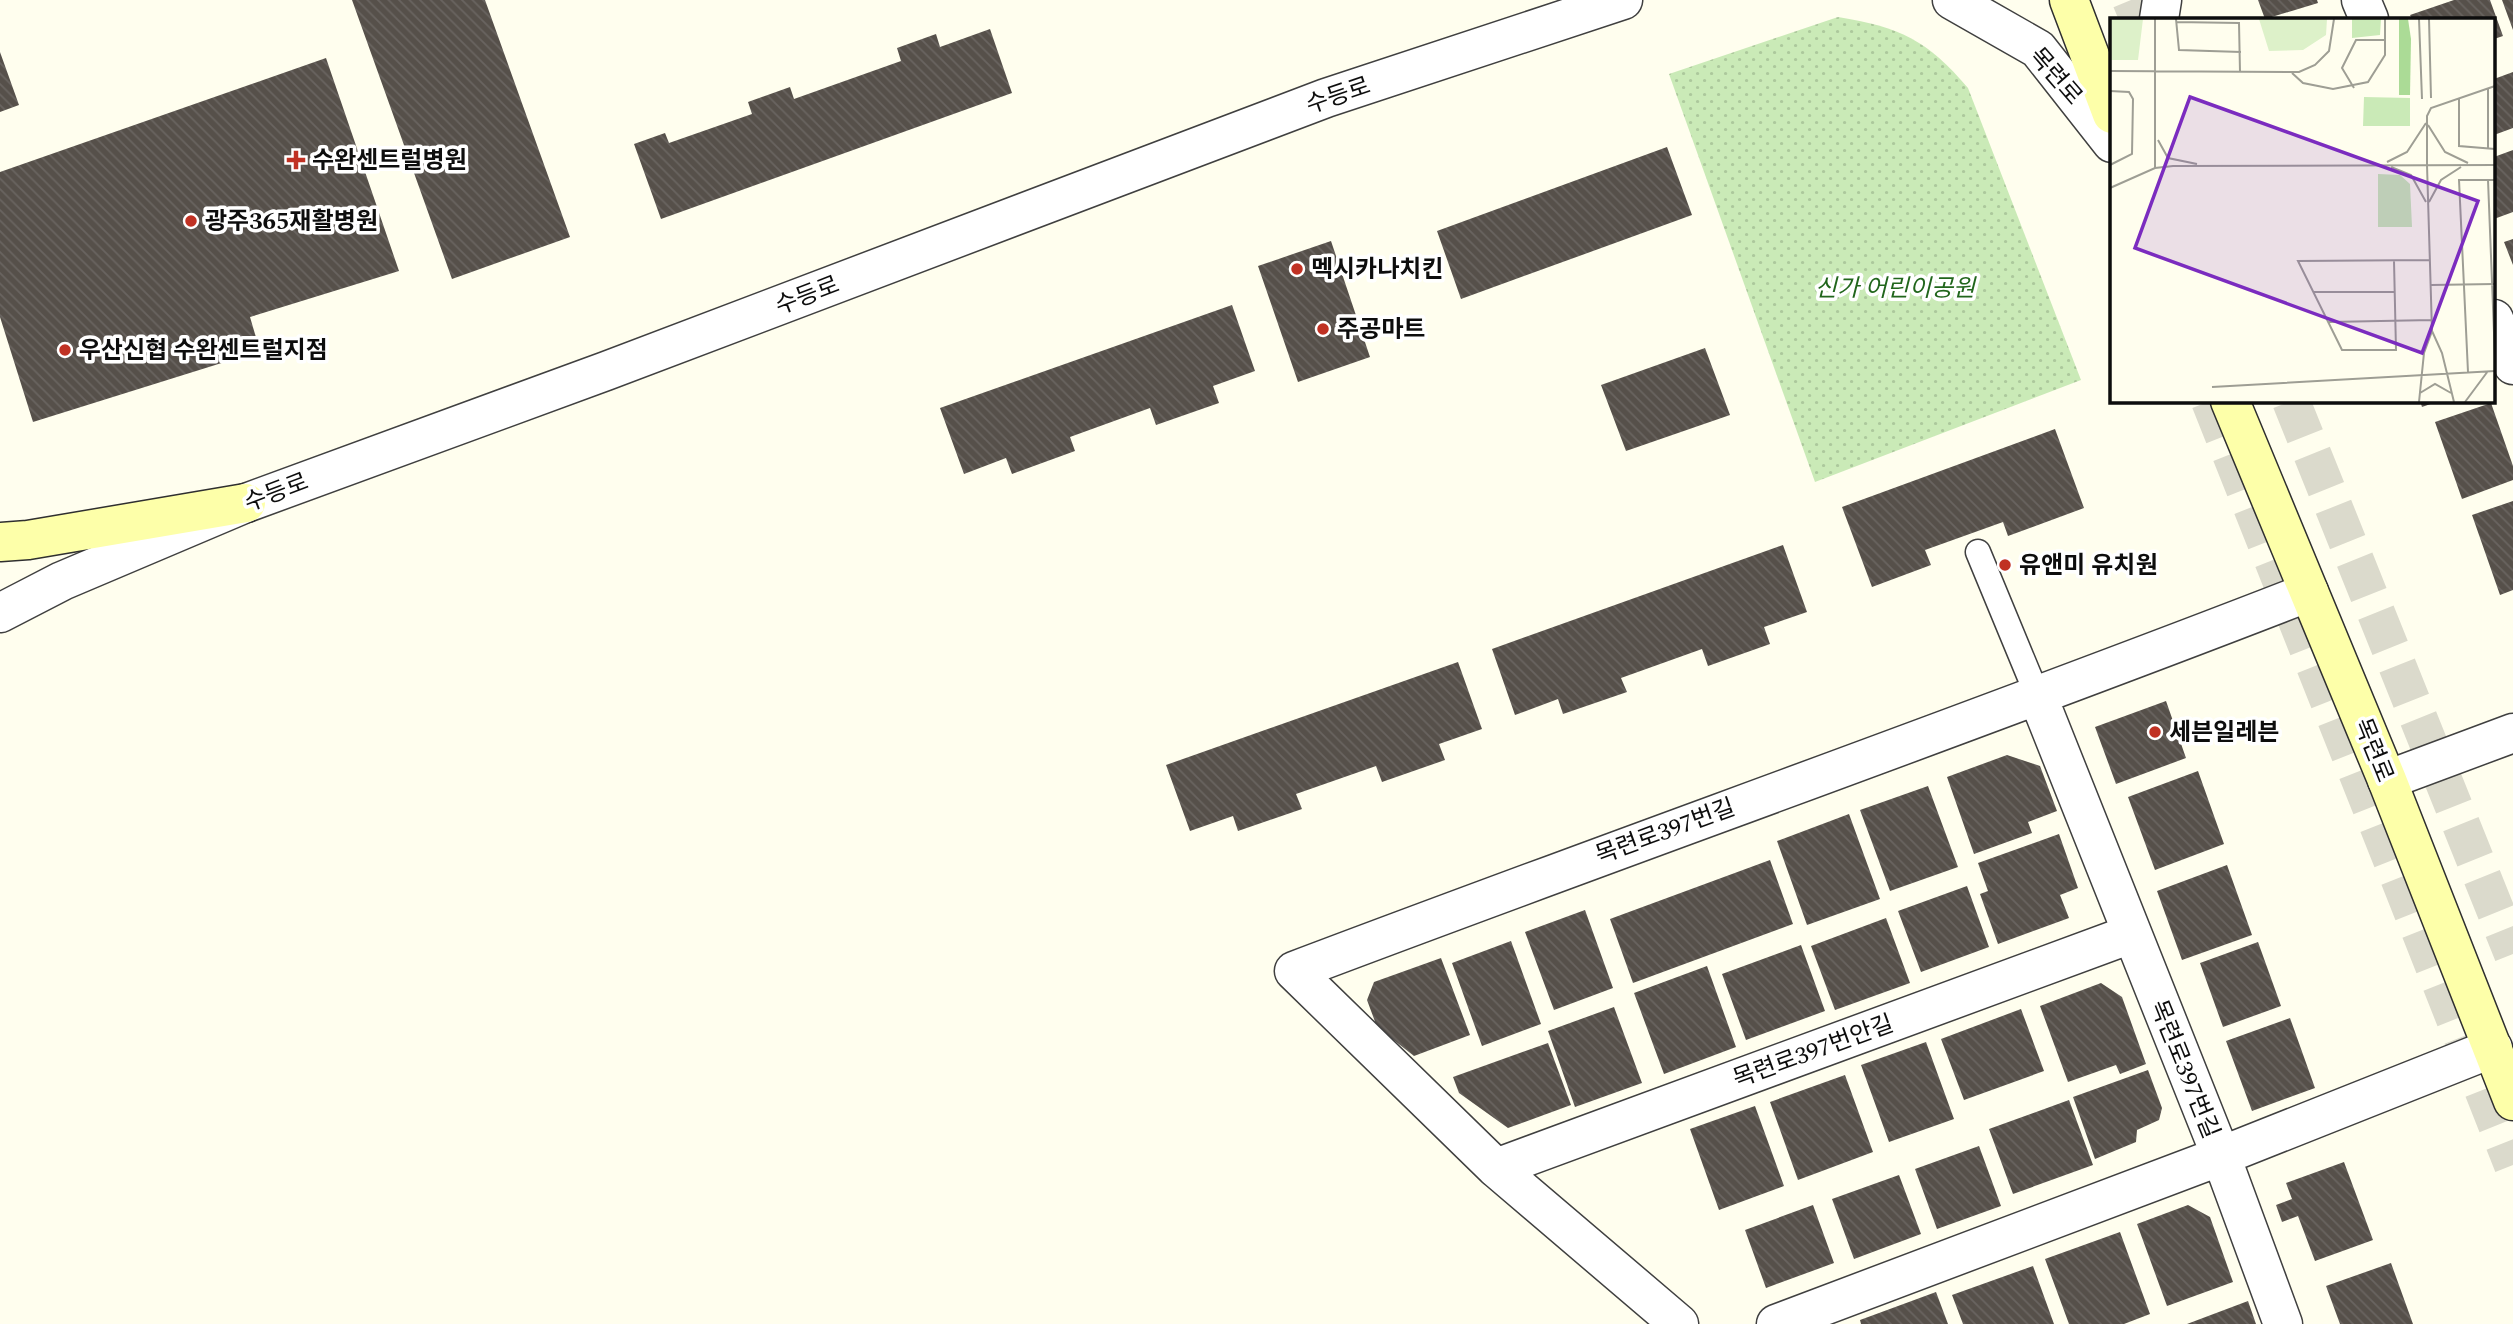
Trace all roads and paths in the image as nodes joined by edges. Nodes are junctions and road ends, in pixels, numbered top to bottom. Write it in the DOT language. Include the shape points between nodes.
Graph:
graph roads {
  1 [pos="1623,0"];
  2 [pos="1952,0"];
  3 [pos="2069,0"];
  4 [pos="2162,0"];
  5 [pos="2361,0"];
  6 [pos="2159,18"];
  7 [pos="2369,18"];
  8 [pos="2110,109"];
  9 [pos="2110,141"];
  10 [pos="2496,324"];
  11 [pos="2513,365"];
  12 [pos="2230,402"];
  13 [pos="246,503"];
  14 [pos="0,541"];
  15 [pos="1978,551"];
  16 [pos="2309,592"];
  17 [pos="0,613"];
  18 [pos="2038,697"];
  19 [pos="2513,733"];
  20 [pos="2387,780"];
  21 [pos="2131,934"];
  22 [pos="2493,1048"];
  23 [pos="2513,1101"];
  24 [pos="2221,1156"];
  25 [pos="1496,1168"];
  26 [pos="1679,1324"];
  27 [pos="1776,1324"];
  28 [pos="2283,1324"];
  1 -- 13 [label="street, 수등로" via="1326,98"];
  2 -- 9 [label="street, 목련로" via="2038,48"];
  3 -- 8 [label="main road, 목련로"];
  4 -- 6 [label="street"];
  5 -- 7 [label="street"];
  10 -- 11 [label="street"];
  12 -- 16 [label="main road, 목련로"];
  13 -- 14 [label="main road"];
  13 -- 17 [label="street, 수등로" via="62,581"];
  15 -- 18 [label="lane"];
  16 -- 18 [label="street, 목련로397번길"];
  16 -- 20 [label="main road, 목련로"];
  18 -- 21 [label="street, 목련로397번길"];
  18 -- 25 [label="street, 목련로397번길" via="1294,971"];
  19 -- 20 [label="street"];
  20 -- 22 [label="main road, 목련로"];
  21 -- 24 [label="street, 목련로397번길"];
  21 -- 25 [label="street, 목련로397번안길"];
  22 -- 23 [label="main road, 목련로"];
  22 -- 24 [label="street"];
  24 -- 27 [label="street"];
  24 -- 28 [label="street, 목련로397번길"];
  25 -- 26 [label="street"];
}
